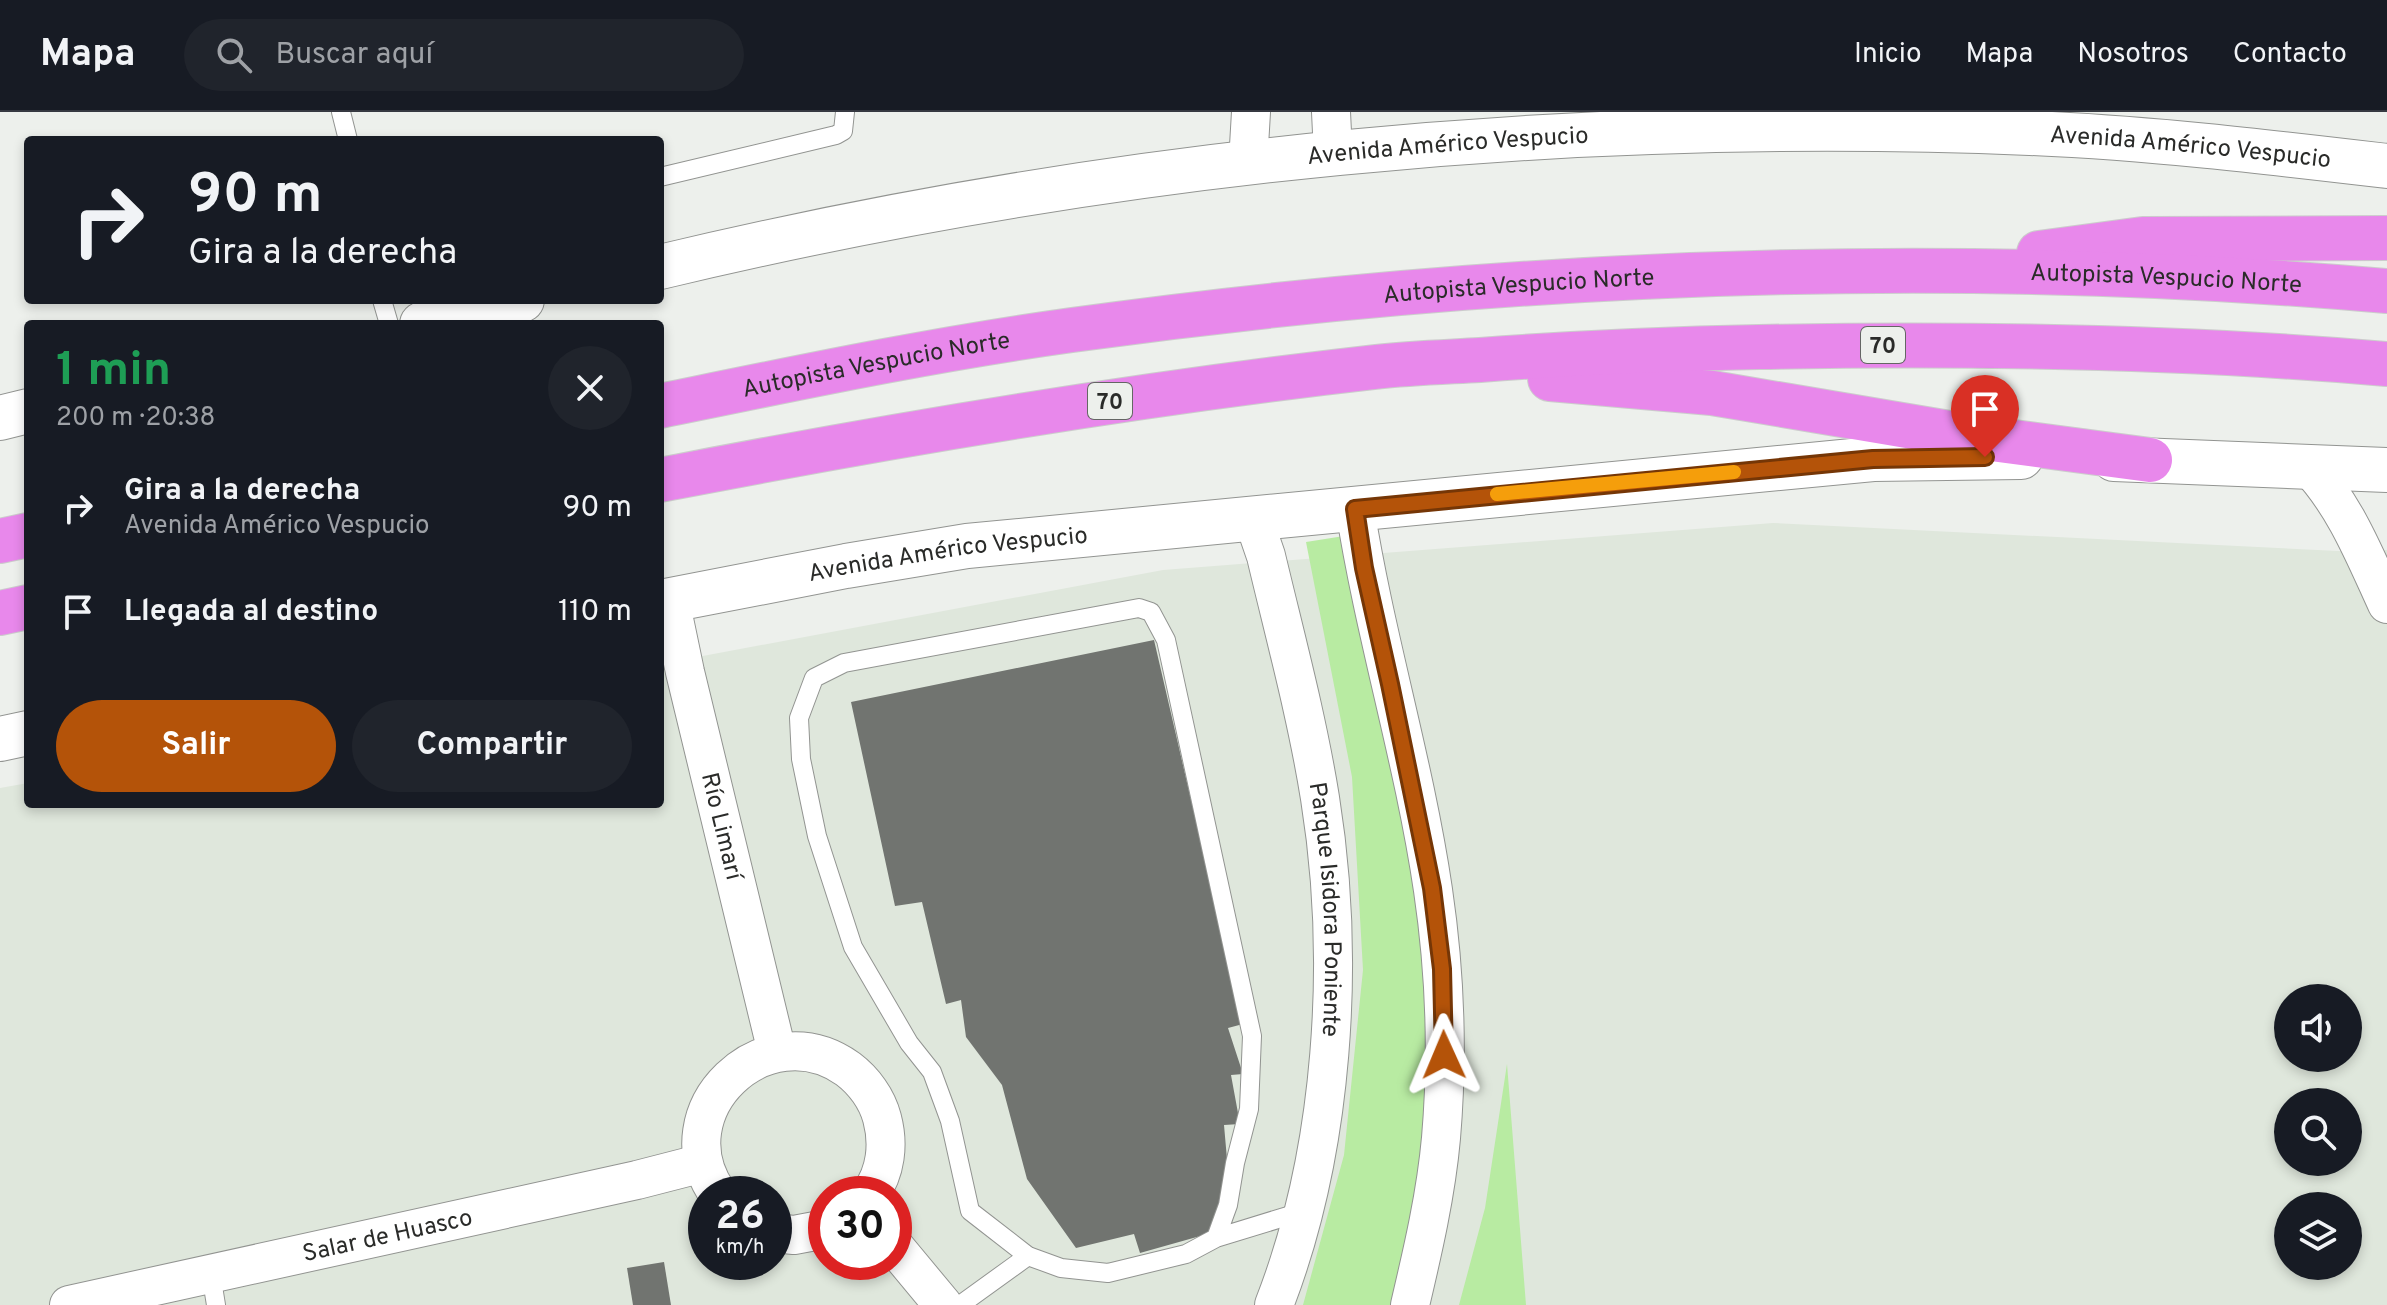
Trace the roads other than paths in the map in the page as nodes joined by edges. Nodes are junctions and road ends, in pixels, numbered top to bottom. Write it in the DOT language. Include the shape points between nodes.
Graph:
graph roads {
  1 [pos="341,112"];
  2 [pos="845,112"];
  3 [pos="1251,112"];
  4 [pos="1332,133"];
  5 [pos="347,136"];
  6 [pos="1248,163"];
  7 [pos="2387,166"];
  8 [pos="664,176"];
  9 [pos="2387,238"];
  10 [pos="664,266"];
  11 [pos="1959,272"];
  12 [pos="2387,291"];
  13 [pos="505,304"];
  14 [pos="439,320"];
  15 [pos="2387,364"];
  16 [pos="1380,367"];
  17 [pos="664,405"];
  18 [pos="24,412"];
  19 [pos="0,418"];
  20 [pos="2150,460"];
  21 [pos="2307,465"];
  22 [pos="2387,470"];
  23 [pos="664,479"];
  24 [pos="1355,509"];
  25 [pos="1253,518"];
  26 [pos="24,536"];
  27 [pos="0,541"];
  28 [pos="665,601"];
  29 [pos="2387,604"];
  30 [pos="24,608"];
  31 [pos="0,613"];
  32 [pos="24,734"];
  33 [pos="0,739"];
  34 [pos="777,1052"];
  35 [pos="709,1176"];
  36 [pos="879,1176"];
  37 [pos="688,1179"];
  38 [pos="1304,1211"];
  39 [pos="1216,1238"];
  40 [pos="1028,1256"];
  41 [pos="912,1268"];
  42 [pos="214,1289"];
  43 [pos="69,1305"];
  44 [pos="943,1305"];
  45 [pos="960,1305"];
  46 [pos="1274,1305"];
  47 [pos="1410,1305"];
  1 -- 5 [label="lane"];
  2 -- 8 [label="lane" via="843,131 836,135"];
  3 -- 6 [label="street"];
  4 -- 6 [label="main road, Avenida Américo Vespucio"];
  4 -- 7 [label="main road, Avenida Américo Vespucio" via="1492,139 1640,132 2032,133"];
  6 -- 10 [label="main road, Avenida Américo Vespucio" via="891,218"];
  9 -- 11 [label="highway" via="2143,239 2066,247"];
  11 -- 12 [label="highway, Autopista Vespucio Norte" via="2130,274"];
  11 -- 17 [label="highway, Autopista Vespucio Norte" via="1724,274 1332,299 1068,330"];
  13 -- 14 [label="main road"];
  15 -- 16 [label="highway, 70" via="2047,347 1856,345 1634,351"];
  16 -- 20 [label="highway" via="1656,386"];
  16 -- 23 [label="highway, 70" via="988,419"];
  18 -- 19 [label="main road"];
  20 -- 21 [label="main road, Avenida Américo Vespucio"];
  20 -- 24 [label="main road, Avenida Américo Vespucio" via="1873,459"];
  21 -- 22 [label="main road, Avenida Américo Vespucio"];
  21 -- 29 [label="street" via="2345,515"];
  24 -- 25 [label="main road, Avenida Américo Vespucio"];
  24 -- 47 [label="street" via="1432,888 1442,969 1441,1140"];
  25 -- 28 [label="main road, Avenida Américo Vespucio" via="967,546"];
  25 -- 38 [label="street, Parque Isidora Poniente" via="1303,718 1328,861 1330,1026"];
  26 -- 27 [label="highway"];
  28 -- 34 [label="street, Río Limarí"];
  30 -- 31 [label="highway"];
  32 -- 33 [label="main road"];
  34 -- 35 [label="street" via="743,1066 717,1092 703,1127"];
  34 -- 36 [label="street" via="829,1058 869,1090 885,1129"];
  37 -- 42 [label="street, Salar de Huasco" via="637,1180"];
  38 -- 39 [label="lane"];
  38 -- 46 [label="street, Parque Isidora Poniente"];
  39 -- 40 [label="lane" via="1186,1254 1108,1273 1061,1268"];
  39 -- 40 [label="lane" via="1249,1109 1252,1036 1166,640 1151,612 1139,608 844,663 814,678 799,718 801,759 817,836 853,947 932,1072 950,1121 970,1211"];
  40 -- 45 [label="lane"];
  41 -- 44 [label="street"];
  42 -- 43 [label="street, Salar de Huasco"];
}
